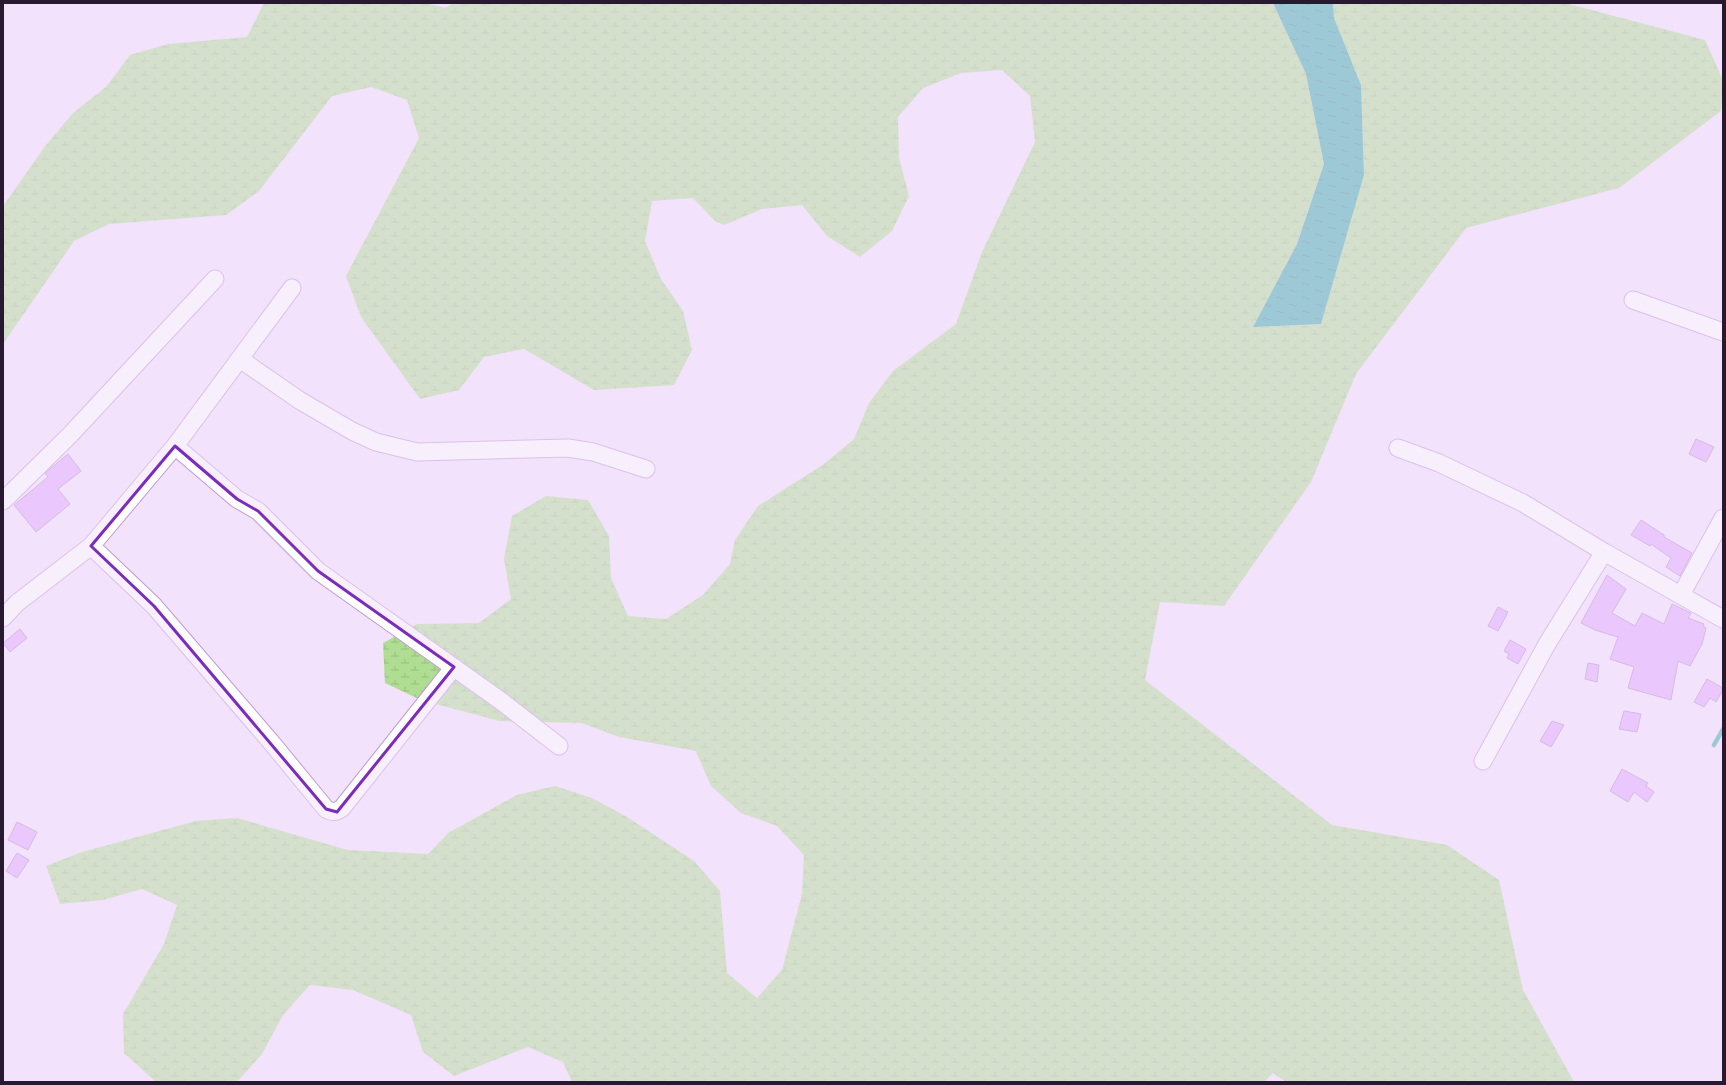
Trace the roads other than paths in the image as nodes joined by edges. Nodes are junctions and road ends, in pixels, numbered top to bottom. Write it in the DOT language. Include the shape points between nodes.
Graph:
graph roads {
  1 [pos="216,279"];
  2 [pos="292,288"];
  3 [pos="1633,300"];
  4 [pos="1723,332"];
  5 [pos="240,359"];
  6 [pos="175,446"];
  7 [pos="1398,448"];
  8 [pos="646,469"];
  9 [pos="3,501"];
  10 [pos="1723,518"];
  11 [pos="91,546"];
  12 [pos="1604,552"];
  13 [pos="1681,595"];
  14 [pos="10,602"];
  15 [pos="3,618"];
  16 [pos="1723,619"];
  17 [pos="454,667"];
  18 [pos="559,746"];
  19 [pos="1483,761"];
  1 -- 9 [label="street" via="70,435"];
  2 -- 5 [label="street"];
  3 -- 4 [label="street"];
  5 -- 6 [label="street"];
  5 -- 8 [label="street" via="298,400 376,442 417,452 568,448 593,452"];
  6 -- 11 [label="street"];
  6 -- 17 [label="street" via="237,499 258,511 318,571"];
  7 -- 12 [label="street" via="1439,462 1523,503"];
  10 -- 13 [label="street"];
  11 -- 14 [label="street"];
  11 -- 17 [label="street" via="154,606 326,809 332,812 342,808"];
  12 -- 13 [label="street"];
  12 -- 19 [label="street" via="1547,644"];
  13 -- 16 [label="street"];
  14 -- 15 [label="street"];
  17 -- 18 [label="street"];
}
